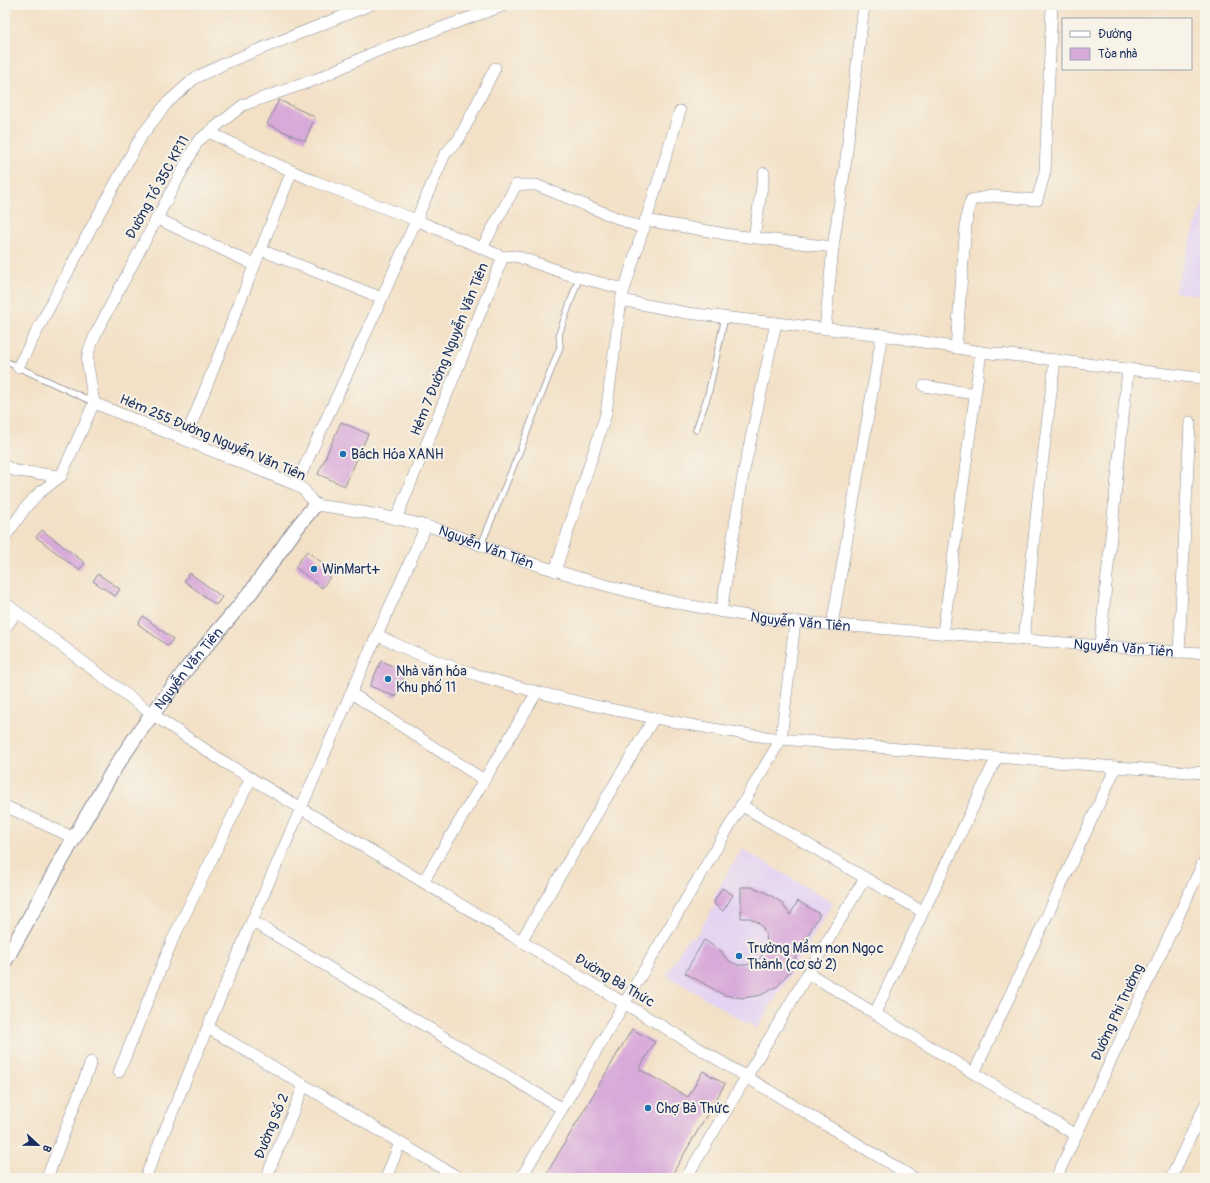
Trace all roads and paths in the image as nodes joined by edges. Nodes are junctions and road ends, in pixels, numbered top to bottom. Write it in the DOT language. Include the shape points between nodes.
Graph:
graph roads {
  1 [pos="370,5"];
  2 [pos="505,5"];
  3 [pos="864,5"];
  4 [pos="1052,5"];
  5 [pos="495,68"];
  6 [pos="680,111"];
  7 [pos="209,132"];
  8 [pos="292,171"];
  9 [pos="764,173"];
  10 [pos="156,218"];
  11 [pos="416,220"];
  12 [pos="645,224"];
  13 [pos="754,237"];
  14 [pos="833,246"];
  15 [pos="482,248"];
  16 [pos="261,250"];
  17 [pos="503,257"];
  18 [pos="255,265"];
  19 [pos="580,278"];
  20 [pos="623,294"];
  21 [pos="382,298"];
  22 [pos="725,317"];
  23 [pos="776,322"];
  24 [pos="825,329"];
  25 [pos="882,335"];
  26 [pos="956,348"];
  27 [pos="981,352"];
  28 [pos="1055,360"];
  29 [pos="5,361"];
  30 [pos="18,367"];
  31 [pos="1128,369"];
  32 [pos="1205,378"];
  33 [pos="924,386"];
  34 [pos="975,394"];
  35 [pos="94,403"];
  36 [pos="1190,422"];
  37 [pos="696,430"];
  38 [pos="185,440"];
  39 [pos="5,466"];
  40 [pos="61,476"];
  41 [pos="296,485"];
  42 [pos="315,505"];
  43 [pos="396,519"];
  44 [pos="426,526"];
  45 [pos="5,537"];
  46 [pos="481,545"];
  47 [pos="555,571"];
  48 [pos="5,603"];
  49 [pos="17,612"];
  50 [pos="721,612"];
  51 [pos="794,622"];
  52 [pos="832,625"];
  53 [pos="5,628"];
  54 [pos="943,633"];
  55 [pos="377,635"];
  56 [pos="1024,640"];
  57 [pos="1100,645"];
  58 [pos="1179,652"];
  59 [pos="1205,653"];
  60 [pos="537,692"];
  61 [pos="351,693"];
  62 [pos="152,714"];
  63 [pos="654,718"];
  64 [pos="781,739"];
  65 [pos="997,757"];
  66 [pos="1116,767"];
  67 [pos="1205,773"];
  68 [pos="251,778"];
  69 [pos="484,780"];
  70 [pos="741,805"];
  71 [pos="5,806"];
  72 [pos="300,808"];
  73 [pos="74,838"];
  74 [pos="1205,859"];
  75 [pos="865,878"];
  76 [pos="424,882"];
  77 [pos="923,912"];
  78 [pos="252,921"];
  79 [pos="521,941"];
  80 [pos="5,961"];
  81 [pos="808,973"];
  82 [pos="624,1003"];
  83 [pos="875,1013"];
  84 [pos="208,1028"];
  85 [pos="91,1062"];
  86 [pos="119,1072"];
  87 [pos="974,1073"];
  88 [pos="746,1076"];
  89 [pos="304,1085"];
  90 [pos="1205,1105"];
  91 [pos="561,1108"];
  92 [pos="1076,1135"];
  93 [pos="400,1143"];
  94 [pos="47,1178"];
  95 [pos="145,1178"];
  96 [pos="266,1178"];
  97 [pos="386,1178"];
  98 [pos="459,1178"];
  99 [pos="521,1178"];
  100 [pos="686,1178"];
  101 [pos="914,1178"];
  102 [pos="1056,1178"];
  103 [pos="1171,1178"];
  1 -- 30 [label="street" via="195,78 167,103 142,135 90,228"];
  2 -- 7 [label="street, Đường Tổ 35C KP.11" via="377,51 317,79 243,105"];
  3 -- 14 [label="street"];
  4 -- 26 [label="street" via="1045,172 1037,200 992,196 971,200 967,212"];
  5 -- 11 [label="street" via="459,139 445,154"];
  6 -- 12 [label="street"];
  7 -- 8 [label="street"];
  7 -- 10 [label="street, Đường Tổ 35C KP.11" via="198,141"];
  8 -- 11 [label="street"];
  8 -- 16 [label="street"];
  9 -- 13 [label="street"];
  10 -- 18 [label="street"];
  10 -- 35 [label="street, Đường Tổ 35C KP.11" via="89,350 87,360"];
  11 -- 15 [label="street"];
  11 -- 21 [label="street"];
  12 -- 13 [label="street"];
  12 -- 15 [label="street" via="536,185 516,185"];
  12 -- 20 [label="street"];
  13 -- 14 [label="street"];
  14 -- 24 [label="street"];
  15 -- 17 [label="street"];
  16 -- 18 [label="street"];
  16 -- 21 [label="street"];
  17 -- 19 [label="street" via="516,256"];
  17 -- 43 [label="street, Hẻm 7 Đường Nguyễn Văn Tiên"];
  18 -- 38 [label="street"];
  19 -- 20 [label="street"];
  19 -- 46 [label="lane" via="559,334 560,346"];
  20 -- 22 [label="street" via="687,313"];
  20 -- 47 [label="street" via="606,414"];
  21 -- 41 [label="street"];
  22 -- 23 [label="street"];
  22 -- 37 [label="lane" via="708,395"];
  23 -- 24 [label="street"];
  23 -- 50 [label="street" via="743,475"];
  24 -- 25 [label="street"];
  25 -- 26 [label="street"];
  25 -- 52 [label="street"];
  26 -- 27 [label="street"];
  27 -- 28 [label="street"];
  27 -- 34 [label="street"];
  28 -- 31 [label="street"];
  28 -- 56 [label="street"];
  29 -- 30 [label="lane"];
  30 -- 35 [label="lane"];
  31 -- 32 [label="street"];
  31 -- 57 [label="street"];
  33 -- 34 [label="street"];
  34 -- 54 [label="street"];
  35 -- 38 [label="street, Hẻm 255 Đường Nguyễn Văn Tiên"];
  35 -- 40 [label="street"];
  36 -- 58 [label="street"];
  38 -- 41 [label="street, Hẻm 255 Đường Nguyễn Văn Tiên"];
  39 -- 40 [label="street" via="16,470"];
  40 -- 45 [label="street" via="26,507"];
  41 -- 42 [label="street, Hẻm 255 Đường Nguyễn Văn Tiên" via="304,490"];
  42 -- 43 [label="street, Nguyễn Văn Tiên"];
  42 -- 62 [label="street, Nguyễn Văn Tiên" via="251,592"];
  43 -- 44 [label="street, Nguyễn Văn Tiên"];
  44 -- 46 [label="street, Nguyễn Văn Tiên"];
  44 -- 55 [label="street"];
  46 -- 47 [label="street, Nguyễn Văn Tiên"];
  47 -- 50 [label="street, Nguyễn Văn Tiên" via="661,600"];
  48 -- 49 [label="street, Đường Bà Thức"];
  49 -- 53 [label="street"];
  49 -- 62 [label="street, Đường Bà Thức"];
  50 -- 51 [label="street, Nguyễn Văn Tiên"];
  51 -- 52 [label="street, Nguyễn Văn Tiên"];
  51 -- 64 [label="street"];
  52 -- 54 [label="street, Nguyễn Văn Tiên"];
  54 -- 56 [label="street, Nguyễn Văn Tiên"];
  55 -- 60 [label="street" via="441,663"];
  55 -- 61 [label="street"];
  56 -- 57 [label="street, Nguyễn Văn Tiên"];
  57 -- 58 [label="street, Nguyễn Văn Tiên"];
  58 -- 59 [label="street, Nguyễn Văn Tiên"];
  60 -- 63 [label="street"];
  60 -- 69 [label="street"];
  61 -- 69 [label="street"];
  61 -- 72 [label="street"];
  62 -- 68 [label="street, Đường Bà Thức"];
  62 -- 73 [label="street, Nguyễn Văn Tiên" via="114,769"];
  63 -- 64 [label="street"];
  63 -- 79 [label="street"];
  64 -- 65 [label="street"];
  64 -- 70 [label="street"];
  65 -- 66 [label="street"];
  65 -- 77 [label="street"];
  66 -- 67 [label="street"];
  66 -- 87 [label="street"];
  68 -- 72 [label="street, Đường Bà Thức"];
  68 -- 86 [label="street" via="172,941"];
  69 -- 76 [label="street"];
  70 -- 75 [label="street"];
  70 -- 82 [label="street"];
  71 -- 73 [label="street"];
  72 -- 76 [label="street, Đường Bà Thức"];
  72 -- 78 [label="street"];
  73 -- 80 [label="street, Nguyễn Văn Tiên"];
  74 -- 92 [label="street, Đường Phi Trường"];
  75 -- 77 [label="street"];
  75 -- 81 [label="street"];
  76 -- 79 [label="street, Đường Bà Thức"];
  77 -- 83 [label="street"];
  78 -- 84 [label="street"];
  78 -- 91 [label="street"];
  79 -- 82 [label="street, Đường Bà Thức"];
  81 -- 83 [label="street"];
  81 -- 88 [label="street"];
  82 -- 88 [label="street, Đường Bà Thức"];
  82 -- 91 [label="street"];
  83 -- 87 [label="street"];
  84 -- 89 [label="street"];
  84 -- 95 [label="street"];
  85 -- 94 [label="street"];
  87 -- 92 [label="street"];
  88 -- 100 [label="street"];
  88 -- 101 [label="street, Đường Bà Thức"];
  89 -- 93 [label="street"];
  89 -- 96 [label="street, Đường Số 2"];
  90 -- 103 [label="street"];
  91 -- 99 [label="street"];
  92 -- 102 [label="street, Đường Phi Trường"];
  93 -- 97 [label="street"];
  93 -- 98 [label="street"];
}
